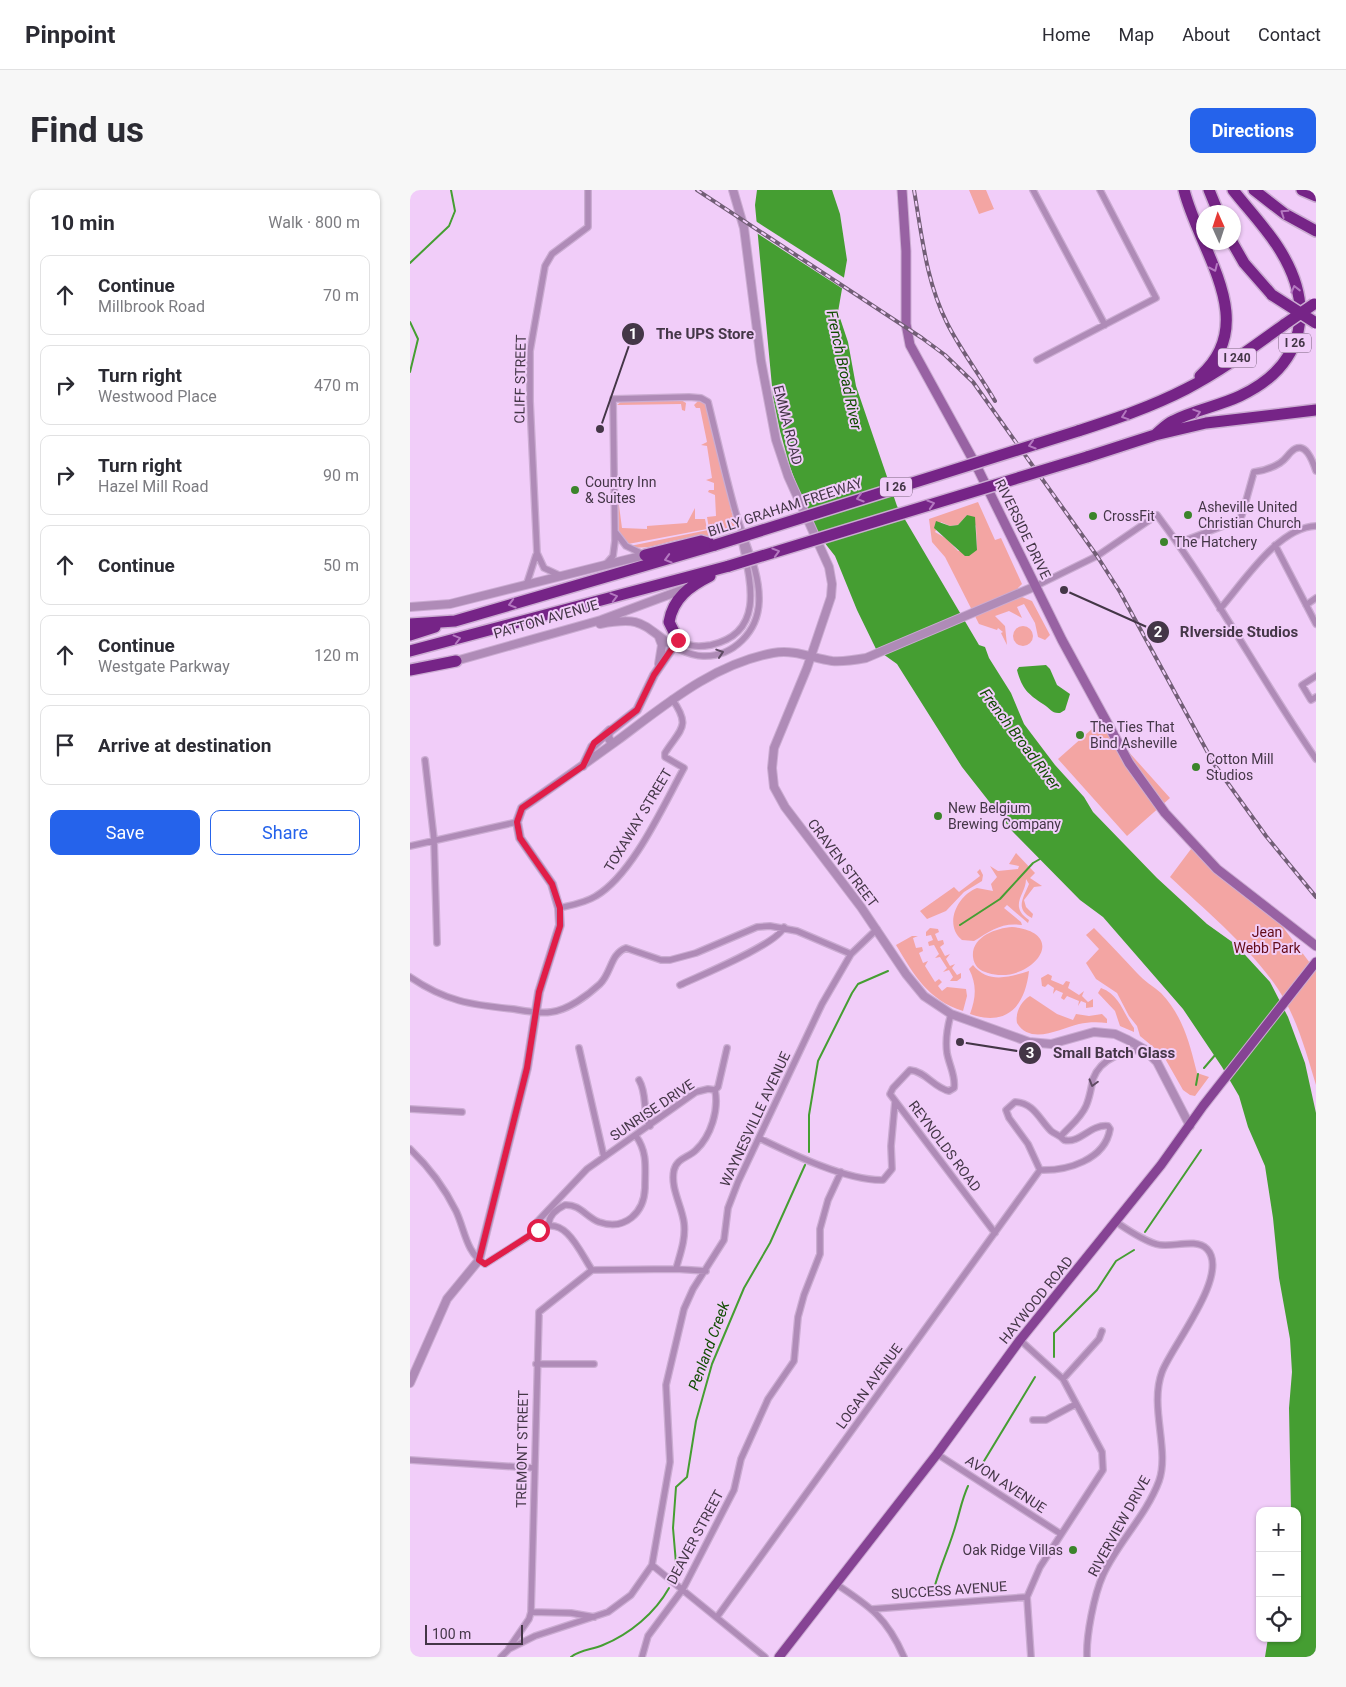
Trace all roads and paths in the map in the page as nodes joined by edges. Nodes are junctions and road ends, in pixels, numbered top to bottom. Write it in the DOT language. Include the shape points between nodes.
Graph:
graph roads {
  1 [pos="588,190"];
  2 [pos="733,190"];
  3 [pos="902,190"];
  4 [pos="1032,190"];
  5 [pos="1100,190"];
  6 [pos="1184,190"];
  7 [pos="1209,190"];
  8 [pos="1233,190"];
  9 [pos="1254,190"];
  10 [pos="1302,190"];
  11 [pos="1316,196"];
  12 [pos="1215,205"];
  13 [pos="1316,231"];
  14 [pos="1237,250"];
  15 [pos="1315,304"];
  16 [pos="1316,323"];
  17 [pos="1105,325"];
  18 [pos="1037,360"];
  19 [pos="1186,389"];
  20 [pos="1316,410"];
  21 [pos="1264,418"];
  22 [pos="1316,418"];
  23 [pos="1155,435"];
  24 [pos="1316,471"];
  25 [pos="735,511"];
  26 [pos="1316,526"];
  27 [pos="615,529"];
  28 [pos="1178,543"];
  29 [pos="715,545"];
  30 [pos="1275,545"];
  31 [pos="537,553"];
  32 [pos="645,555"];
  33 [pos="606,564"];
  34 [pos="729,566"];
  35 [pos="559,575"];
  36 [pos="527,583"];
  37 [pos="1036,586"];
  38 [pos="688,587"];
  39 [pos="1316,598"];
  40 [pos="1306,605"];
  41 [pos="410,607"];
  42 [pos="1220,609"];
  43 [pos="456,621"];
  44 [pos="410,624"];
  45 [pos="586,624"];
  46 [pos="1316,624"];
  47 [pos="410,635"];
  48 [pos="659,637"];
  49 [pos="676,643"];
  50 [pos="410,652"];
  51 [pos="811,657"];
  52 [pos="456,660"];
  53 [pos="658,668"];
  54 [pos="410,670"];
  55 [pos="410,676"];
  56 [pos="1316,676"];
  57 [pos="1316,697"];
  58 [pos="672,700"];
  59 [pos="610,730"];
  60 [pos="612,744"];
  61 [pos="1316,759"];
  62 [pos="425,760"];
  63 [pos="583,766"];
  64 [pos="517,822"];
  65 [pos="434,840"];
  66 [pos="410,846"];
  67 [pos="560,908"];
  68 [pos="784,927"];
  69 [pos="877,929"];
  70 [pos="437,943"];
  71 [pos="1316,946"];
  72 [pos="852,954"];
  73 [pos="1316,962"];
  74 [pos="410,977"];
  75 [pos="680,985"];
  76 [pos="535,1012"];
  77 [pos="951,1014"];
  78 [pos="579,1048"];
  79 [pos="727,1048"];
  80 [pos="1144,1049"];
  81 [pos="639,1080"];
  82 [pos="714,1090"];
  83 [pos="895,1102"];
  84 [pos="410,1109"];
  85 [pos="462,1112"];
  86 [pos="650,1126"];
  87 [pos="1190,1126"];
  88 [pos="636,1136"];
  89 [pos="1061,1136"];
  90 [pos="759,1138"];
  91 [pos="410,1149"];
  92 [pos="604,1157"];
  93 [pos="1040,1170"];
  94 [pos="841,1172"];
  95 [pos="1116,1222"];
  96 [pos="549,1225"];
  97 [pos="533,1233"];
  98 [pos="995,1233"];
  99 [pos="479,1260"];
  100 [pos="676,1269"];
  101 [pos="592,1270"];
  102 [pos="706,1271"];
  103 [pos="1102,1331"];
  104 [pos="1020,1340"];
  105 [pos="536,1364"];
  106 [pos="594,1364"];
  107 [pos="1063,1379"];
  108 [pos="410,1383"];
  109 [pos="1076,1404"];
  110 [pos="1033,1420"];
  111 [pos="937,1454"];
  112 [pos="410,1460"];
  113 [pos="534,1468"];
  114 [pos="1061,1534"];
  115 [pos="652,1565"];
  116 [pos="836,1584"];
  117 [pos="683,1589"];
  118 [pos="1027,1597"];
  119 [pos="874,1609"];
  120 [pos="531,1612"];
  121 [pos="717,1617"];
  122 [pos="596,1618"];
  123 [pos="509,1649"];
  124 [pos="501,1657"];
  125 [pos="642,1657"];
  126 [pos="765,1657"];
  127 [pos="779,1657"];
  128 [pos="904,1657"];
  129 [pos="1031,1657"];
  130 [pos="1087,1657"];
  1 -- 31 [label="street, CLIFF STREET" via="588,227 552,254 545,266 533,332 530,401"];
  2 -- 51 [label="street, EMMA ROAD" via="744,228 761,361 776,440 831,576 831,597"];
  3 -- 37 [label="main road, RIVERSIDE DRIVE" via="906,324 910,345"];
  4 -- 17 [label="street"];
  5 -- 17 [label="street" via="1156,298"];
  6 -- 19 [label="highway, I 26, one-way" via="1193,220 1220,282 1228,319 1226,334 1209,368"];
  7 -- 12 [label="highway"];
  23 -- 8 [label="highway, I 26, one-way" via="1172,421 1234,399 1266,382 1281,368 1297,337 1298,305 1290,270 1278,247"];
  13 -- 9 [label="highway, one-way" via="1285,214"];
  10 -- 11 [label="highway"];
  14 -- 16 [label="highway, bridge" via="1272,296"];
  15 -- 19 [label="highway, BILLY GRAHAM FREEWAY / I 240, bridge"];
  17 -- 18 [label="street"];
  19 -- 29 [label="highway, BILLY GRAHAM FREEWAY / I 26, one-way, bridge" via="1131,414"];
  20 -- 21 [label="highway"];
  21 -- 22 [label="highway"];
  21 -- 23 [label="highway" via="1206,423"];
  34 -- 23 [label="highway, I 26, one-way, bridge"];
  24 -- 28 [label="street" via="1307,451 1292,450 1280,463 1254,472 1239,520"];
  25 -- 27 [label="street" via="708,402 690,397 612,399"];
  25 -- 49 [label="street" via="751,585 744,624 735,635 720,642 705,646"];
  49 -- 25 [label="street, one-way" via="701,656 716,655 740,643 754,626 758,588"];
  26 -- 30 [label="street" via="1294,532"];
  27 -- 32 [label="street" via="617,538 626,546"];
  27 -- 33 [label="street" via="613,556"];
  28 -- 37 [label="street" via="1157,515 1097,556"];
  28 -- 42 [label="street"];
  29 -- 32 [label="highway" via="700,541"];
  29 -- 43 [label="highway, BILLY GRAHAM FREEWAY / I 26, one-way"];
  30 -- 40 [label="street"];
  30 -- 42 [label="street"];
  31 -- 35 [label="street" via="544,568"];
  31 -- 36 [label="street, CLIFF STREET"];
  32 -- 33 [label="street"];
  33 -- 35 [label="street"];
  34 -- 38 [label="highway"];
  50 -- 34 [label="highway, I 26, one-way"];
  35 -- 36 [label="street"];
  36 -- 41 [label="street" via="450,604"];
  37 -- 51 [label="street" via="879,655 847,662"];
  37 -- 71 [label="main road, RIVERSIDE DRIVE" via="1120,749 1164,813 1230,881"];
  38 -- 45 [label="street, PATTON AVENUE"];
  38 -- 49 [label="highway" via="674,604 671,614"];
  39 -- 40 [label="street"];
  40 -- 46 [label="street"];
  42 -- 61 [label="street"];
  43 -- 44 [label="highway, BILLY GRAHAM FREEWAY / I 26"];
  43 -- 47 [label="highway"];
  45 -- 48 [label="street" via="634,620"];
  45 -- 52 [label="street, PATTON AVENUE"];
  48 -- 49 [label="street"];
  48 -- 53 [label="street" via="662,645"];
  49 -- 53 [label="street"];
  51 -- 58 [label="street" via="791,652 763,655 704,679"];
  51 -- 69 [label="street, CRAVEN STREET" via="774,748 774,787 785,807"];
  52 -- 54 [label="highway"];
  52 -- 55 [label="street, PATTON AVENUE"];
  53 -- 59 [label="street" via="637,710"];
  56 -- 57 [label="street" via="1302,685 1312,700"];
  58 -- 60 [label="street"];
  58 -- 67 [label="street, TOXAWAY STREET" via="684,724 665,757 684,768 630,862 614,882 595,897"];
  59 -- 60 [label="street" via="608,737"];
  59 -- 63 [label="street" via="592,747"];
  60 -- 63 [label="street"];
  62 -- 65 [label="street"];
  63 -- 64 [label="street" via="522,808"];
  64 -- 65 [label="street"];
  64 -- 67 [label="street" via="520,838 552,884"];
  65 -- 66 [label="street"];
  65 -- 70 [label="street"];
  67 -- 76 [label="street" via="558,934 542,978"];
  68 -- 72 [label="street"];
  68 -- 75 [label="street" via="778,936 753,951"];
  68 -- 76 [label="street" via="757,927 696,953 670,960 626,948 615,954 606,976 589,992 561,1010"];
  69 -- 72 [label="street, WAYNESVILLE AVENUE"];
  69 -- 77 [label="street, CRAVEN STREET" via="916,988"];
  72 -- 90 [label="street, WAYNESVILLE AVENUE" via="822,1004"];
  73 -- 87 [label="main road, HAYWOOD ROAD"];
  74 -- 76 [label="street" via="432,992 472,1005"];
  76 -- 99 [label="street" via="527,1068"];
  77 -- 80 [label="street, CRAVEN STREET" via="1039,1044 1051,1044 1082,1033 1103,1032 1115,1034"];
  77 -- 83 [label="street" via="946,1030 954,1088 942,1090 910,1070 892,1088 890,1094"];
  78 -- 92 [label="street"];
  79 -- 82 [label="street" via="718,1087"];
  80 -- 87 [label="street, CRAVEN STREET" via="1157,1062"];
  80 -- 89 [label="street, one-way" via="1118,1053 1100,1068 1086,1107"];
  81 -- 86 [label="street"];
  82 -- 86 [label="street, SUNRISE DRIVE" via="696,1092"];
  82 -- 100 [label="street, SUNRISE DRIVE" via="717,1106 708,1134 696,1149 679,1160 674,1170 684,1231"];
  83 -- 94 [label="street, REYNOLDS ROAD" via="892,1170 883,1180 868,1181"];
  83 -- 98 [label="street, REYNOLDS ROAD"];
  84 -- 85 [label="street"];
  86 -- 88 [label="street, SUNRISE DRIVE"];
  87 -- 95 [label="main road, HAYWOOD ROAD"];
  88 -- 92 [label="street, SUNRISE DRIVE"];
  88 -- 96 [label="street" via="644,1150 646,1163 644,1201 637,1214 620,1223 606,1223 574,1206 565,1205 554,1212"];
  89 -- 93 [label="street" via="1054,1133 1029,1105 1015,1102 1006,1110"];
  89 -- 93 [label="street" via="1071,1141 1091,1128 1102,1125 1110,1130 1106,1144 1098,1153 1066,1169"];
  90 -- 94 [label="street, REYNOLDS ROAD"];
  90 -- 102 [label="street, WAYNESVILLE AVENUE" via="728,1208 724,1240"];
  91 -- 99 [label="street" via="432,1171 456,1211 470,1248"];
  92 -- 97 [label="street, SUNRISE DRIVE" via="566,1189 535,1224"];
  93 -- 98 [label="street, LOGAN AVENUE"];
  94 -- 117 [label="street, DEAVER STREET" via="828,1200 820,1229 820,1254 798,1317 794,1362 768,1399 740,1459 734,1490"];
  95 -- 104 [label="main road, HAYWOOD ROAD"];
  95 -- 130 [label="street, RIVERVIEW DRIVE" via="1155,1244 1206,1248 1211,1255 1212,1267 1210,1284 1162,1372 1157,1402 1160,1479 1146,1508 1102,1576 1090,1624"];
  96 -- 97 [label="street"];
  96 -- 101 [label="street" via="558,1226 565,1232"];
  97 -- 99 [label="street" via="485,1264"];
  98 -- 121 [label="street, LOGAN AVENUE"];
  99 -- 108 [label="street" via="447,1299"];
  100 -- 101 [label="street"];
  100 -- 102 [label="street"];
  101 -- 105 [label="street, TREMONT STREET" via="538,1312"];
  102 -- 115 [label="street, WAYNESVILLE AVENUE" via="684,1309 666,1385 670,1462"];
  103 -- 107 [label="street" via="1099,1339"];
  104 -- 107 [label="street"];
  104 -- 111 [label="main road, HAYWOOD ROAD"];
  105 -- 106 [label="street"];
  105 -- 113 [label="street, TREMONT STREET"];
  107 -- 109 [label="street"];
  109 -- 110 [label="street" via="1046,1420"];
  109 -- 114 [label="street" via="1102,1452 1104,1464 1092,1489"];
  111 -- 114 [label="street, AVON AVENUE"];
  111 -- 116 [label="main road, HAYWOOD ROAD"];
  112 -- 113 [label="street"];
  113 -- 120 [label="street, TREMONT STREET"];
  114 -- 118 [label="street" via="1040,1566"];
  115 -- 117 [label="street"];
  115 -- 122 [label="street, WAYNESVILLE AVENUE" via="632,1595"];
  116 -- 119 [label="street"];
  116 -- 127 [label="main road, HAYWOOD ROAD"];
  117 -- 121 [label="street"];
  117 -- 125 [label="street, DEAVER STREET" via="648,1636"];
  118 -- 119 [label="street, SUCCESS AVENUE"];
  118 -- 129 [label="street"];
  119 -- 128 [label="street" via="896,1638"];
  120 -- 122 [label="street" via="571,1613"];
  120 -- 123 [label="street, TREMONT STREET"];
  121 -- 126 [label="street"];
  122 -- 123 [label="street, WAYNESVILLE AVENUE" via="535,1636"];
  123 -- 124 [label="street, WAYNESVILLE AVENUE"];
}
